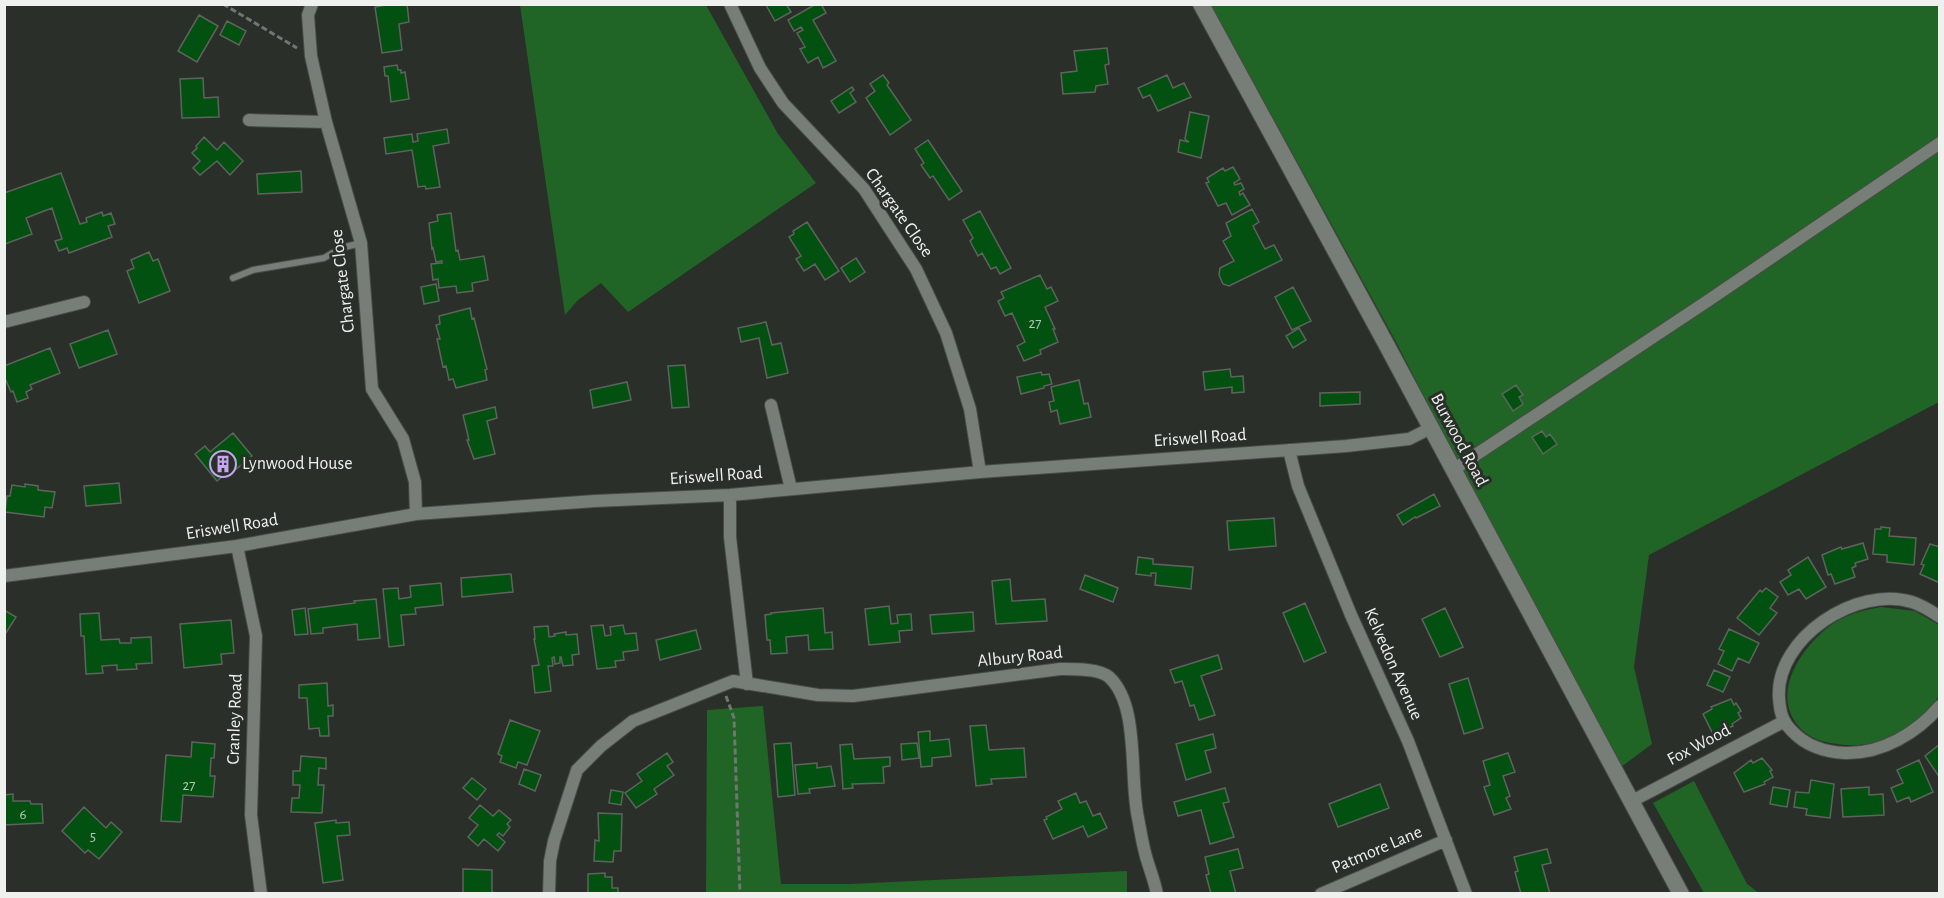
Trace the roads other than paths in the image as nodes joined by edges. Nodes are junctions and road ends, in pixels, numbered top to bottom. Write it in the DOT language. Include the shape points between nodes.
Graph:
graph roads {
  1 [pos="312,4"];
  2 [pos="730,4"];
  3 [pos="1201,4"];
  4 [pos="249,120"];
  5 [pos="326,122"];
  6 [pos="1940,143"];
  7 [pos="361,243"];
  8 [pos="233,278"];
  9 [pos="84,302"];
  10 [pos="4,322"];
  11 [pos="771,405"];
  12 [pos="1431,428"];
  13 [pos="1289,450"];
  14 [pos="1453,470"];
  15 [pos="980,472"];
  16 [pos="790,489"];
  17 [pos="730,495"];
  18 [pos="416,514"];
  19 [pos="237,546"];
  20 [pos="4,576"];
  21 [pos="1940,617"];
  22 [pos="747,684"];
  23 [pos="1940,706"];
  24 [pos="1783,722"];
  25 [pos="1632,801"];
  26 [pos="1446,840"];
  27 [pos="261,894"];
  28 [pos="549,894"];
  29 [pos="1157,894"];
  30 [pos="1321,894"];
  31 [pos="1466,894"];
  32 [pos="1681,894"];
  1 -- 5 [label="street, Chargate Close" via="308,15 311,56"];
  2 -- 15 [label="street, Chargate Close" via="760,68 783,103 864,189 916,269 946,333 970,409"];
  3 -- 12 [label="street, Burwood Road"];
  4 -- 5 [label="street"];
  5 -- 7 [label="street, Chargate Close"];
  6 -- 14 [label="street"];
  7 -- 8 [label="lane" via="324,258 253,270"];
  7 -- 18 [label="street, Chargate Close" via="372,389 403,439 416,482"];
  9 -- 10 [label="street"];
  11 -- 16 [label="street"];
  12 -- 13 [label="street, Eriswell Road" via="1403,440"];
  12 -- 14 [label="street, Burwood Road"];
  13 -- 15 [label="street, Eriswell Road"];
  13 -- 26 [label="street, Kelvedon Avenue" via="1302,497 1408,741"];
  14 -- 25 [label="street, Burwood Road"];
  15 -- 16 [label="street, Eriswell Road"];
  16 -- 17 [label="street, Eriswell Road"];
  17 -- 18 [label="street, Eriswell Road"];
  17 -- 22 [label="street" via="730,537"];
  18 -- 19 [label="street, Eriswell Road"];
  19 -- 20 [label="street, Eriswell Road"];
  19 -- 27 [label="street, Cranley Road" via="256,636 251,815"];
  21 -- 24 [label="street" via="1922,606 1898,599 1857,604 1832,615 1804,637 1786,664 1779,692"];
  22 -- 28 [label="street" via="733,681 633,721 577,770 554,841"];
  22 -- 29 [label="street, Albury Road" via="853,696 1060,669 1085,669 1108,675 1130,716 1137,816"];
  23 -- 24 [label="street" via="1900,739 1862,752 1818,748 1805,743"];
  24 -- 25 [label="street, Fox Wood"];
  25 -- 32 [label="street, Burwood Road"];
  26 -- 30 [label="street, Patmore Lane"];
  26 -- 31 [label="street, Kelvedon Avenue"];
}
